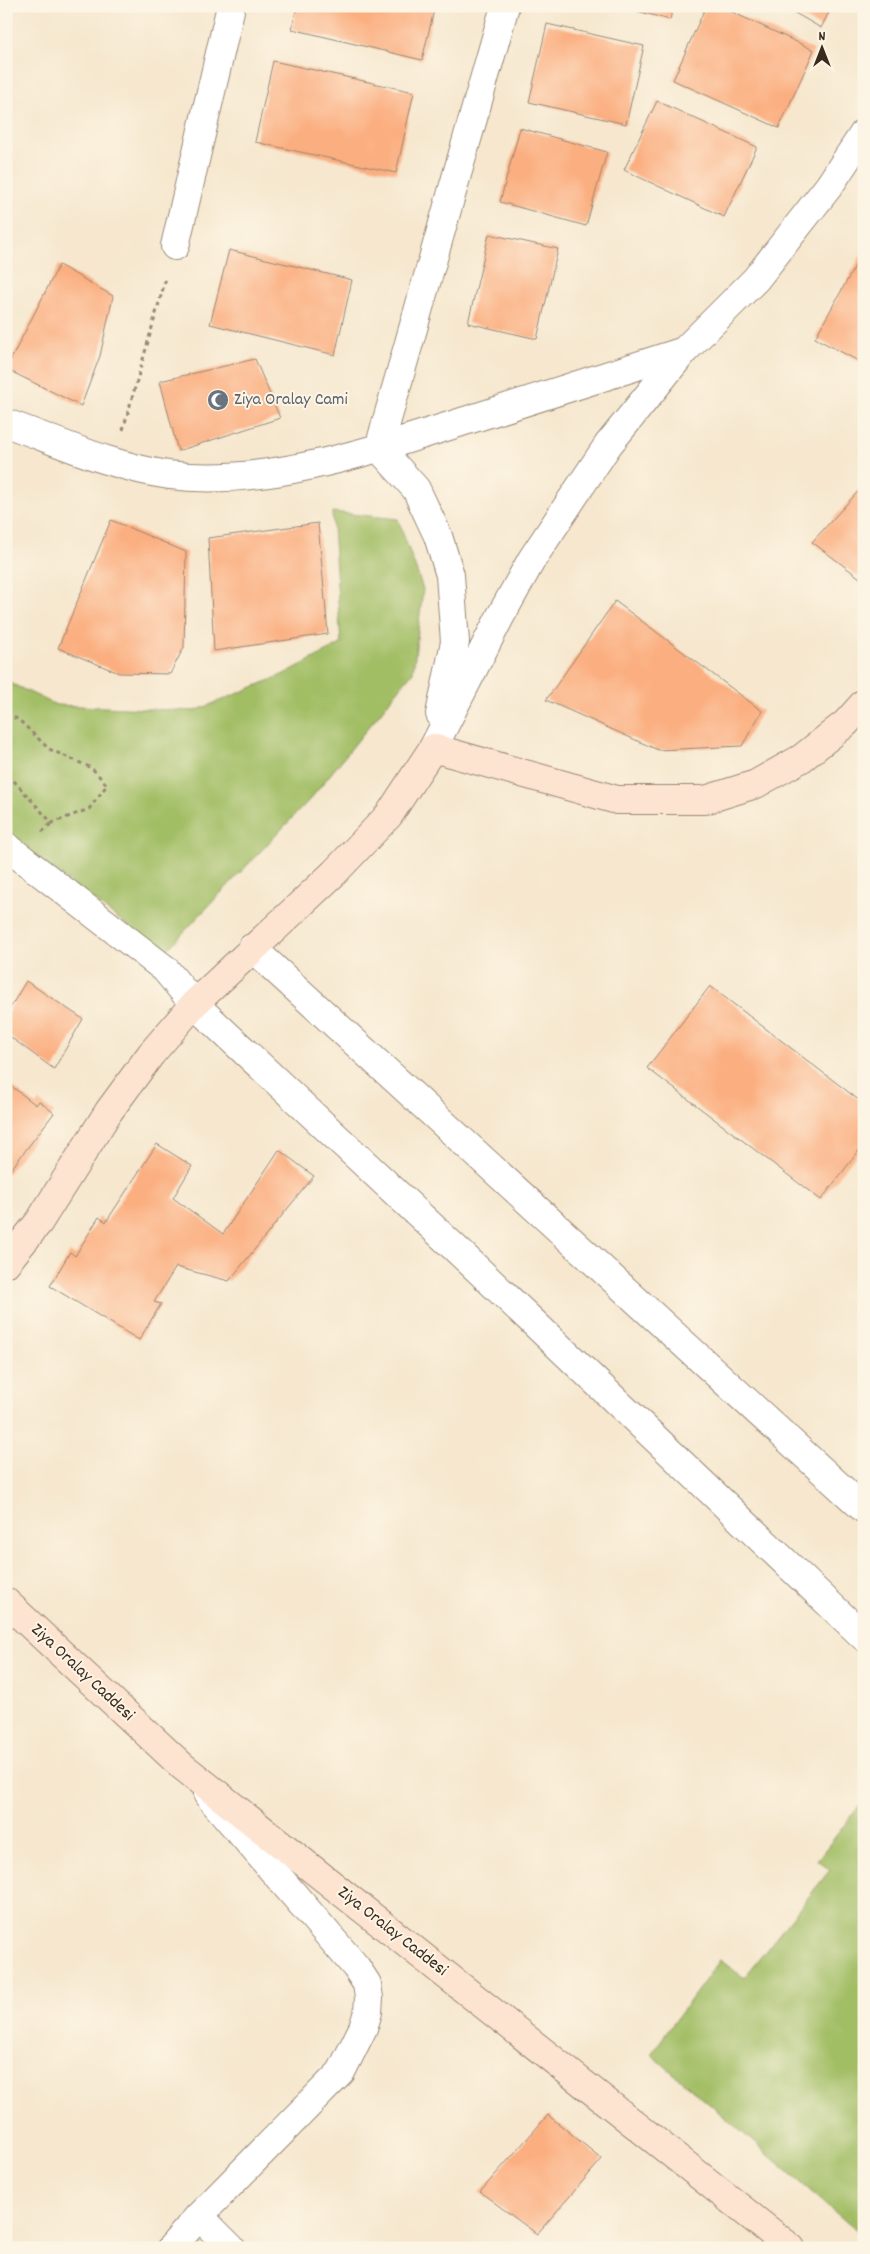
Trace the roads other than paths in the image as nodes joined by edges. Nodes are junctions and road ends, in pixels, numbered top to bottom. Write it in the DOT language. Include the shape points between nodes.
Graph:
graph roads {
  1 [pos="231,6"];
  2 [pos="505,6"];
  3 [pos="864,133"];
  4 [pos="175,246"];
  5 [pos="684,351"];
  6 [pos="6,424"];
  7 [pos="379,448"];
  8 [pos="864,703"];
  9 [pos="433,748"];
  10 [pos="6,846"];
  11 [pos="252,948"];
  12 [pos="194,1004"];
  13 [pos="6,1263"];
  14 [pos="864,1509"];
  15 [pos="6,1602"];
  16 [pos="864,1637"];
  17 [pos="182,1766"];
  18 [pos="199,2216"];
  19 [pos="171,2248"];
  20 [pos="231,2248"];
  21 [pos="791,2248"];
  1 -- 4 [label="street"];
  2 -- 7 [label="street"];
  3 -- 5 [label="street" via="829,186 756,279"];
  5 -- 7 [label="street"];
  5 -- 9 [label="street" via="608,445 532,559"];
  6 -- 7 [label="street" via="114,462 169,475 231,477 324,463"];
  7 -- 9 [label="street" via="416,489 438,536 450,575 455,642"];
  8 -- 9 [label="main road" via="846,723 802,758 756,784 705,800 617,800"];
  9 -- 11 [label="main road" via="389,815 334,873"];
  10 -- 12 [label="street" via="165,970"];
  11 -- 12 [label="main road"];
  11 -- 14 [label="street"];
  12 -- 13 [label="main road" via="151,1054 109,1111 40,1222"];
  12 -- 16 [label="street"];
  15 -- 17 [label="main road, Ziya Oralay Caddesi"];
  17 -- 18 [label="street" via="340,1947 367,1984 369,1998 363,2028 341,2072"];
  17 -- 21 [label="main road, Ziya Oralay Caddesi"];
  18 -- 19 [label="street"];
  18 -- 20 [label="street"];
}
